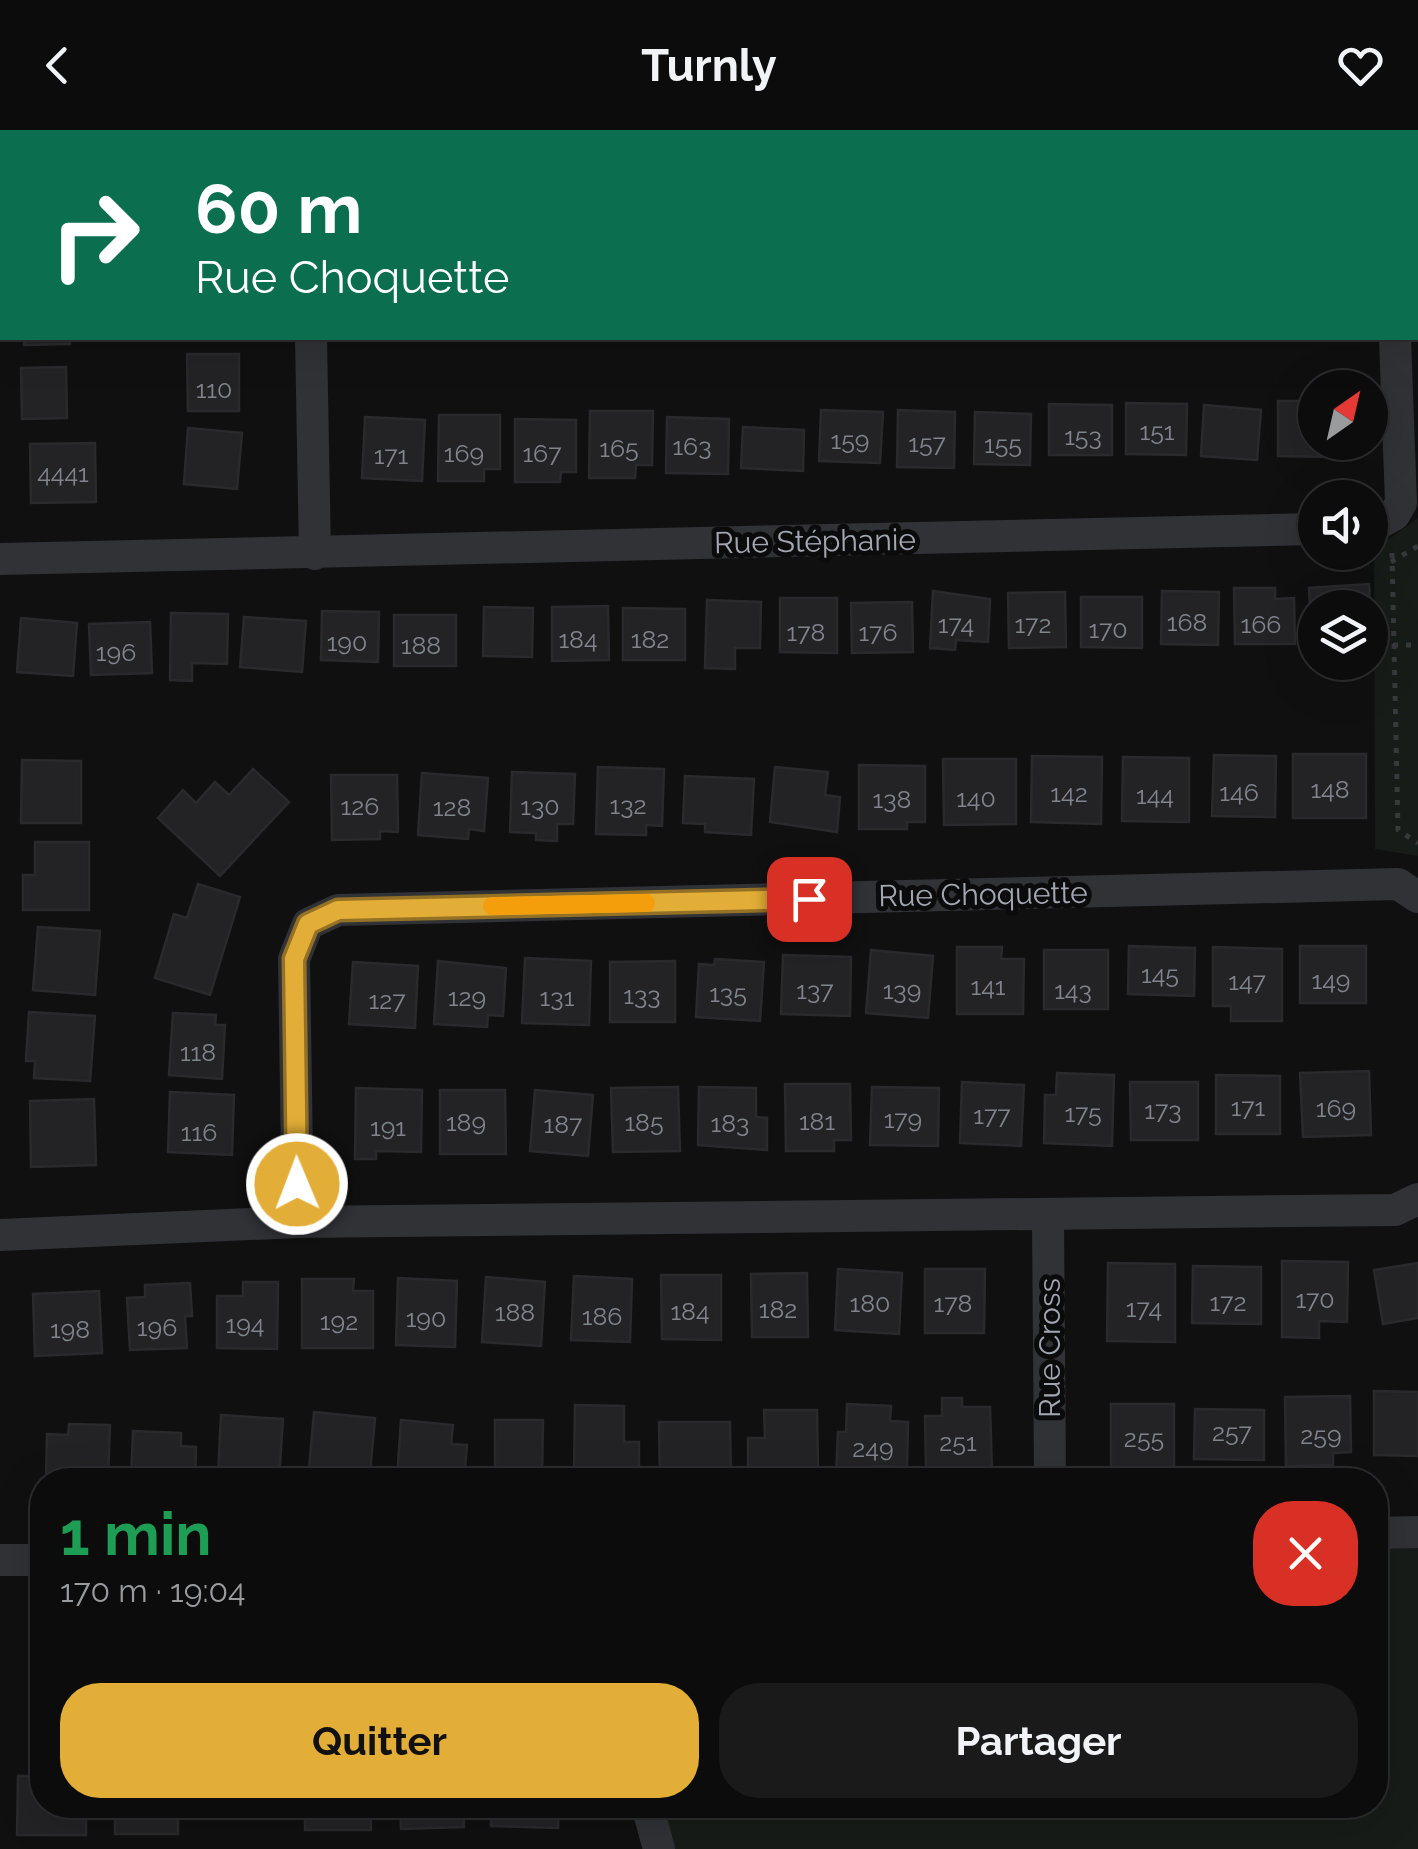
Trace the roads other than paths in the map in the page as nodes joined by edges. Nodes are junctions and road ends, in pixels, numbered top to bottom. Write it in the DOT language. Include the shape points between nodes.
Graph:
graph roads {
  1 [pos="311,340"];
  2 [pos="1395,340"];
  3 [pos="1388,518"];
  4 [pos="1298,529"];
  5 [pos="315,554"];
  6 [pos="0,560"];
  7 [pos="1418,897"];
  8 [pos="1418,1199"];
  9 [pos="1048,1217"];
  10 [pos="298,1222"];
  11 [pos="0,1234"];
  12 [pos="1050,1468"];
  13 [pos="1418,1532"];
  14 [pos="1388,1533"];
  15 [pos="0,1560"];
  16 [pos="30,1560"];
  17 [pos="651,1818"];
  18 [pos="659,1849"];
  1 -- 5 [label="street"];
  2 -- 3 [label="street" via="1401,503"];
  4 -- 5 [label="street, Rue Stéphanie"];
  5 -- 6 [label="street, Rue Stéphanie"];
  7 -- 10 [label="street, Rue Choquette" via="1398,884 338,910 308,924 294,959"];
  8 -- 9 [label="street" via="1395,1210"];
  9 -- 10 [label="street"];
  9 -- 12 [label="street, Rue Cross"];
  10 -- 11 [label="street"];
  13 -- 14 [label="street"];
  15 -- 16 [label="street"];
  17 -- 18 [label="street"];
}
